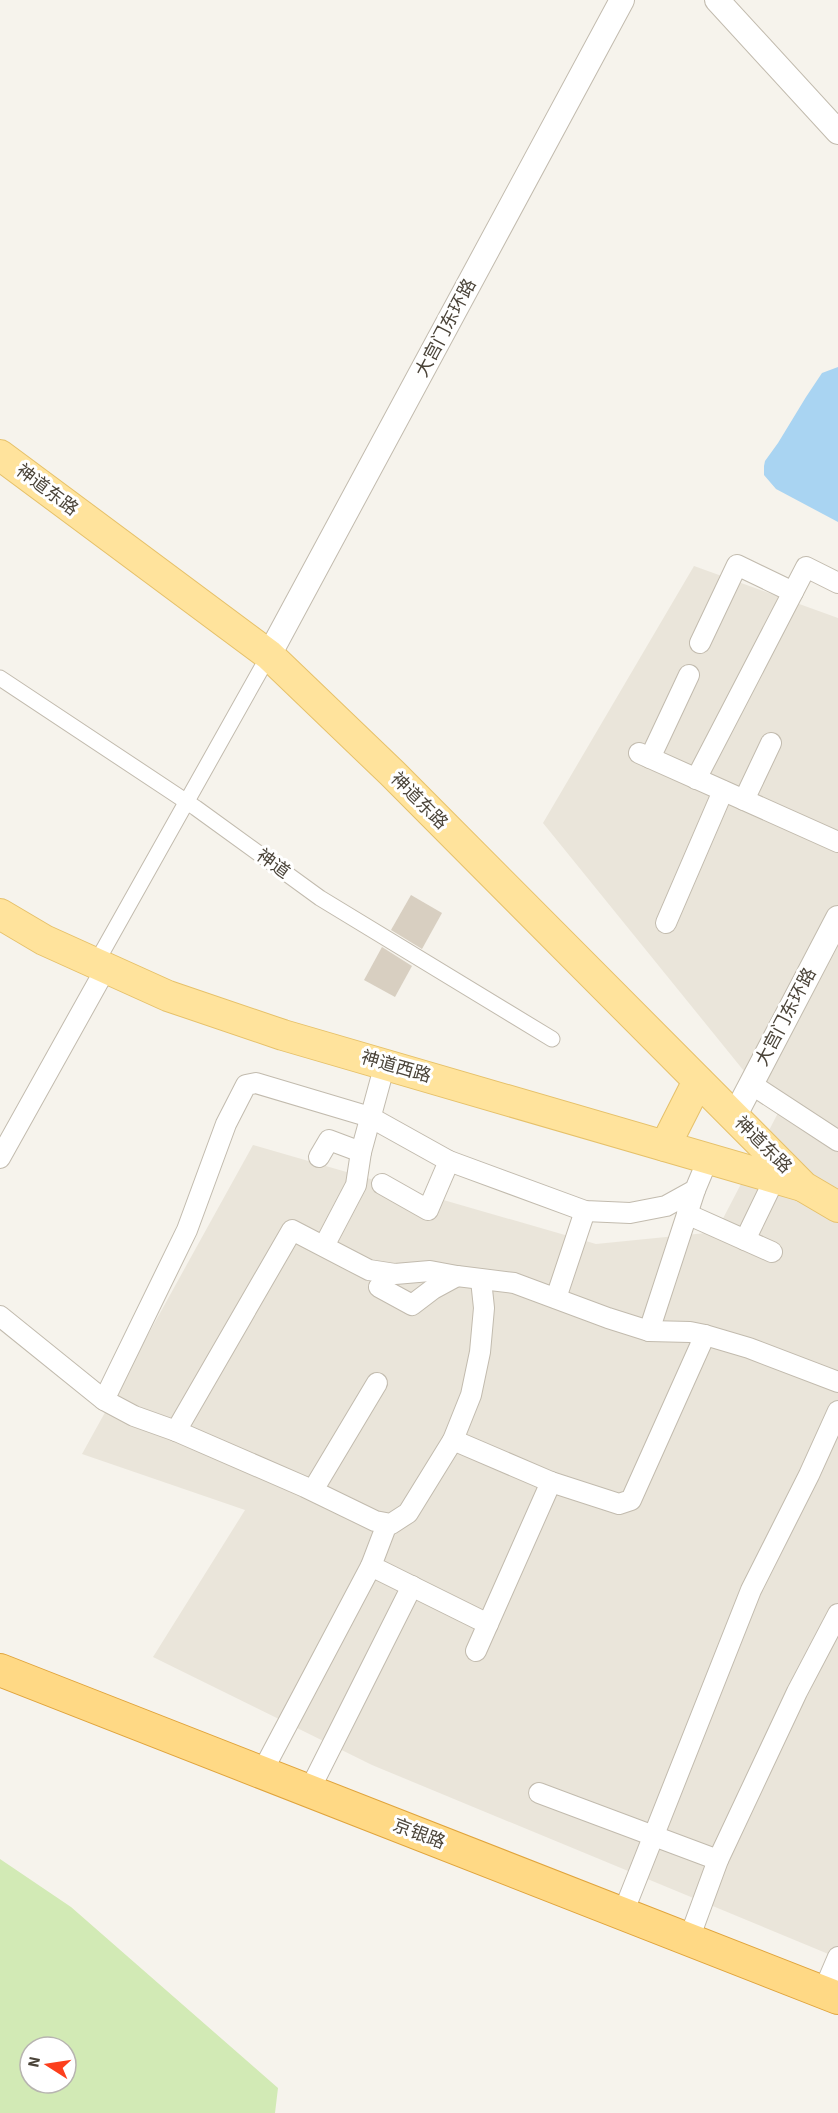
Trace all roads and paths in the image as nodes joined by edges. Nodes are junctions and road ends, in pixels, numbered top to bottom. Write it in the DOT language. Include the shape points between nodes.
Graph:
graph roads {
  1 [pos="622,0"];
  2 [pos="717,0"];
  3 [pos="838,132"];
  4 [pos="0,455"];
  5 [pos="838,583"];
  6 [pos="793,592"];
  7 [pos="700,643"];
  8 [pos="270,655"];
  9 [pos="689,675"];
  10 [pos="0,678"];
  11 [pos="771,743"];
  12 [pos="696,778"];
  13 [pos="723,790"];
  14 [pos="744,800"];
  15 [pos="186,802"];
  16 [pos="838,842"];
  17 [pos="0,914"];
  18 [pos="838,918"];
  19 [pos="666,923"];
  20 [pos="101,965"];
  21 [pos="552,1039"];
  22 [pos="385,1064"];
  23 [pos="698,1081"];
  24 [pos="751,1084"];
  25 [pos="370,1117"];
  26 [pos="734,1117"];
  27 [pos="838,1142"];
  28 [pos="665,1146"];
  29 [pos="361,1152"];
  30 [pos="320,1156"];
  31 [pos="0,1158"];
  32 [pos="708,1159"];
  33 [pos="449,1161"];
  34 [pos="775,1178"];
  35 [pos="382,1184"];
  36 [pos="804,1187"];
  37 [pos="695,1190"];
  38 [pos="838,1207"];
  39 [pos="585,1211"];
  40 [pos="687,1214"];
  41 [pos="745,1240"];
  42 [pos="324,1246"];
  43 [pos="772,1252"];
  44 [pos="457,1276"];
  45 [pos="481,1280"];
  46 [pos="378,1287"];
  47 [pos="556,1298"];
  48 [pos="0,1316"];
  49 [pos="649,1331"];
  50 [pos="705,1335"];
  51 [pos="838,1382"];
  52 [pos="377,1383"];
  53 [pos="104,1400"];
  54 [pos="838,1412"];
  55 [pos="176,1431"];
  56 [pos="453,1440"];
  57 [pos="551,1482"];
  58 [pos="313,1490"];
  59 [pos="387,1524"];
  60 [pos="371,1566"];
  61 [pos="412,1586"];
  62 [pos="838,1614"];
  63 [pos="488,1624"];
  64 [pos="476,1651"];
  65 [pos="0,1662"];
  66 [pos="0,1670"];
  67 [pos="263,1769"];
  68 [pos="310,1787"];
  69 [pos="540,1793"];
  70 [pos="652,1835"];
  71 [pos="718,1860"];
  72 [pos="624,1909"];
  73 [pos="690,1935"];
  74 [pos="833,1983"];
  1 -- 8 [label="street, 大宫门东环路"];
  2 -- 3 [label="street"];
  4 -- 8 [label="main road, 神道东路"];
  5 -- 6 [label="street" via="806,567"];
  6 -- 7 [label="street" via="737,565"];
  6 -- 12 [label="street"];
  8 -- 15 [label="street"];
  8 -- 23 [label="main road, 神道东路"];
  9 -- 12 [label="street" via="644,755"];
  10 -- 15 [label="street, 神道"];
  11 -- 14 [label="street"];
  12 -- 13 [label="street"];
  13 -- 14 [label="street"];
  13 -- 19 [label="street"];
  14 -- 16 [label="street"];
  15 -- 20 [label="street"];
  15 -- 21 [label="street, 神道" via="320,898"];
  17 -- 20 [label="main road, 神道西路" via="44,940"];
  18 -- 24 [label="street, 大宫门东环路"];
  20 -- 22 [label="main road, 神道西路" via="168,996"];
  20 -- 31 [label="street"];
  22 -- 25 [label="street"];
  22 -- 28 [label="main road, 神道西路"];
  23 -- 26 [label="main road, 神道东路"];
  23 -- 28 [label="main road" via="676,1112"];
  24 -- 26 [label="street, 大宫门东环路"];
  24 -- 27 [label="street"];
  25 -- 29 [label="street"];
  25 -- 33 [label="street"];
  25 -- 53 [label="street" via="256,1083 246,1085 226,1124 187,1230"];
  26 -- 36 [label="main road, 神道东路"];
  28 -- 32 [label="main road, 神道西路"];
  29 -- 30 [label="street" via="329,1140"];
  29 -- 42 [label="street" via="356,1185"];
  32 -- 34 [label="main road, 神道西路"];
  32 -- 37 [label="street"];
  33 -- 35 [label="street" via="428,1210"];
  33 -- 39 [label="street"];
  34 -- 36 [label="main road, 神道西路"];
  34 -- 41 [label="street"];
  36 -- 38 [label="main road"];
  37 -- 39 [label="street" via="666,1206 630,1213"];
  37 -- 40 [label="street"];
  39 -- 47 [label="street"];
  40 -- 41 [label="street"];
  40 -- 49 [label="street"];
  41 -- 43 [label="street"];
  42 -- 44 [label="street" via="369,1270 395,1274 430,1271"];
  42 -- 55 [label="street" via="292,1230"];
  44 -- 45 [label="street"];
  44 -- 46 [label="street" via="412,1305"];
  45 -- 47 [label="street" via="514,1283"];
  45 -- 56 [label="street" via="484,1308 480,1352 471,1395"];
  47 -- 49 [label="street"];
  48 -- 53 [label="street"];
  49 -- 50 [label="street"];
  50 -- 51 [label="street"];
  50 -- 57 [label="street" via="631,1500 619,1504"];
  52 -- 58 [label="street"];
  53 -- 55 [label="street"];
  54 -- 70 [label="street" via="751,1590"];
  55 -- 58 [label="street"];
  56 -- 57 [label="street"];
  56 -- 59 [label="street" via="408,1513"];
  57 -- 63 [label="street"];
  58 -- 59 [label="street"];
  59 -- 60 [label="street"];
  60 -- 61 [label="street"];
  60 -- 67 [label="street"];
  61 -- 63 [label="street"];
  61 -- 68 [label="street"];
  62 -- 71 [label="street"];
  63 -- 64 [label="street"];
  65 -- 67 [label="highway, 京银路"];
  66 -- 67 [label="highway, 京银路"];
  67 -- 68 [label="highway, 京银路"];
  68 -- 72 [label="highway, 京银路"];
  69 -- 70 [label="street"];
  70 -- 71 [label="street"];
  70 -- 72 [label="street"];
  71 -- 73 [label="street"];
  72 -- 73 [label="highway, 京银路"];
  73 -- 74 [label="highway, 京银路"];
}
